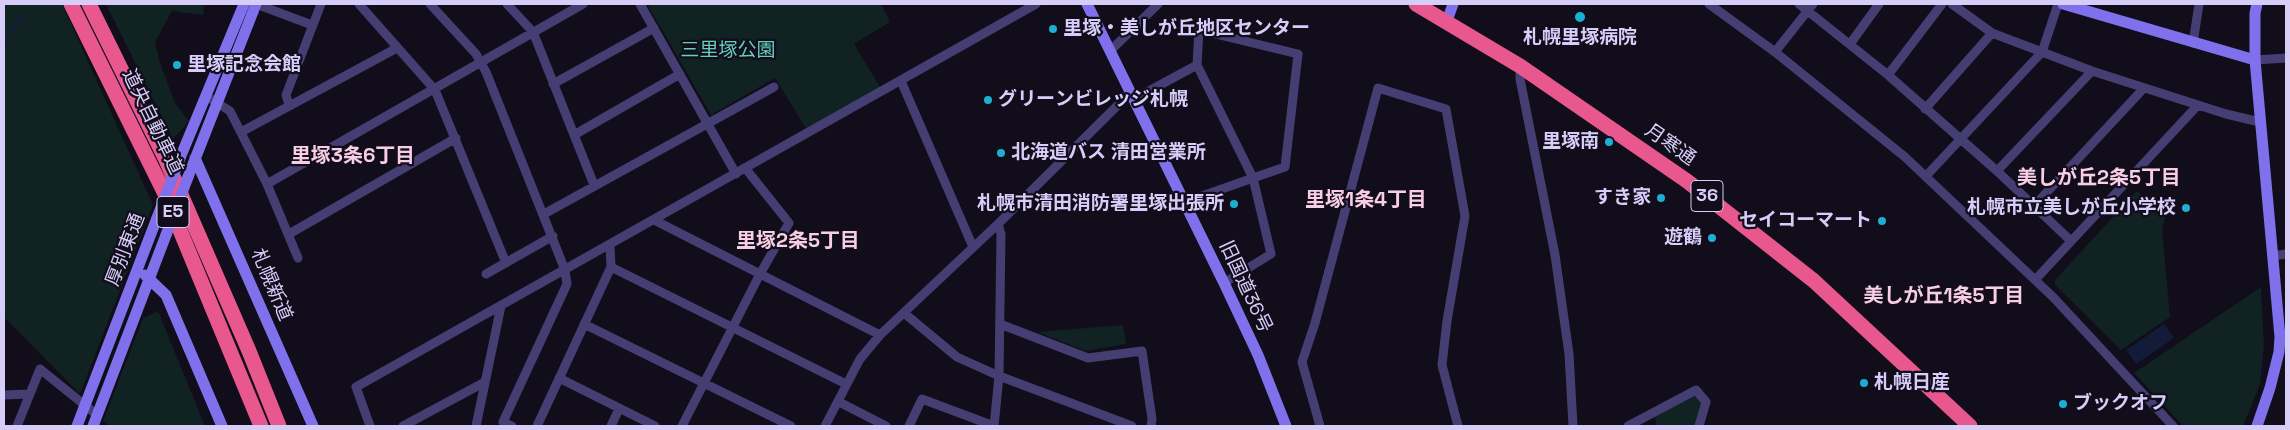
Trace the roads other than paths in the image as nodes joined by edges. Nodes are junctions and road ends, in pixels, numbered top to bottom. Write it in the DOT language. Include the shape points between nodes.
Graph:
graph roads {
  1 [pos="70,4"];
  2 [pos="89,4"];
  3 [pos="244,4"];
  4 [pos="256,4"];
  5 [pos="321,4"];
  6 [pos="359,4"];
  7 [pos="430,4"];
  8 [pos="507,4"];
  9 [pos="583,4"];
  10 [pos="640,4"];
  11 [pos="1036,4"];
  12 [pos="1087,4"];
  13 [pos="1158,4"];
  14 [pos="1416,4"];
  15 [pos="1453,4"];
  16 [pos="1709,4"];
  17 [pos="1799,4"];
  18 [pos="1879,4"];
  19 [pos="1942,4"];
  20 [pos="1952,4"];
  21 [pos="2058,4"];
  22 [pos="2063,4"];
  23 [pos="2199,4"];
  24 [pos="2256,4"];
  25 [pos="1811,7"];
  26 [pos="1446,21"];
  27 [pos="312,26"];
  28 [pos="654,28"];
  29 [pos="533,32"];
  30 [pos="1992,33"];
  31 [pos="2193,43"];
  32 [pos="1850,44"];
  33 [pos="397,48"];
  34 [pos="1110,51"];
  35 [pos="1775,52"];
  36 [pos="2042,52"];
  37 [pos="2286,58"];
  38 [pos="480,60"];
  39 [pos="2255,60"];
  40 [pos="1197,65"];
  41 [pos="1520,66"];
  42 [pos="2092,71"];
  43 [pos="680,74"];
  44 [pos="1888,75"];
  45 [pos="901,81"];
  46 [pos="553,84"];
  47 [pos="774,87"];
  48 [pos="2144,88"];
  49 [pos="435,90"];
  50 [pos="1132,95"];
  51 [pos="206,96"];
  52 [pos="217,102"];
  53 [pos="290,105"];
  54 [pos="2198,105"];
  55 [pos="1925,109"];
  56 [pos="2260,122"];
  57 [pos="708,123"];
  58 [pos="241,132"];
  59 [pos="574,135"];
  60 [pos="456,138"];
  61 [pos="1960,138"];
  62 [pos="195,158"];
  63 [pos="746,169"];
  64 [pos="1997,171"];
  65 [pos="736,174"];
  66 [pos="1926,176"];
  67 [pos="1253,178"];
  68 [pos="267,184"];
  69 [pos="594,185"];
  70 [pos="1185,202"];
  71 [pos="2034,206"];
  72 [pos="544,214"];
  73 [pos="654,220"];
  74 [pos="998,224"];
  75 [pos="288,234"];
  76 [pos="553,236"];
  77 [pos="2071,241"];
  78 [pos="610,245"];
  79 [pos="973,247"];
  80 [pos="2286,254"];
  81 [pos="2272,256"];
  82 [pos="298,258"];
  83 [pos="506,263"];
  84 [pos="611,267"];
  85 [pos="138,269"];
  86 [pos="565,270"];
  87 [pos="486,274"];
  88 [pos="760,274"];
  89 [pos="149,280"];
  90 [pos="2035,280"];
  91 [pos="1224,283"];
  92 [pos="501,306"];
  93 [pos="904,313"];
  94 [pos="584,324"];
  95 [pos="1000,324"];
  96 [pos="731,328"];
  97 [pos="880,336"];
  98 [pos="2282,355"];
  99 [pos="999,376"];
  100 [pos="559,378"];
  101 [pos="486,382"];
  102 [pos="703,383"];
  103 [pos="846,384"];
  104 [pos="29,394"];
  105 [pos="4,395"];
  106 [pos="839,402"];
  107 [pos="85,405"];
  108 [pos="620,409"];
  109 [pos="97,415"];
  110 [pos="1964,424"];
  111 [pos="17,426"];
  112 [pos="77,426"];
  113 [pos="93,426"];
  114 [pos="222,426"];
  115 [pos="261,426"];
  116 [pos="279,426"];
  117 [pos="313,426"];
  118 [pos="370,426"];
  119 [pos="403,426"];
  120 [pos="476,426"];
  121 [pos="512,426"];
  122 [pos="537,426"];
  123 [pos="610,426"];
  124 [pos="652,426"];
  125 [pos="682,426"];
  126 [pos="791,426"];
  127 [pos="825,426"];
  128 [pos="886,426"];
  129 [pos="910,426"];
  130 [pos="994,426"];
  131 [pos="1132,426"];
  132 [pos="1151,426"];
  133 [pos="1286,426"];
  134 [pos="1320,426"];
  135 [pos="1458,426"];
  136 [pos="1573,426"];
  137 [pos="1629,426"];
  138 [pos="1699,426"];
  139 [pos="2173,426"];
  140 [pos="2257,426"];
  1 -- 115 [label="highway, 道央自動車道 / E5" via="165,194"];
  2 -- 116 [label="highway, 道央自動車道 / E5" via="166,160"];
  3 -- 51 [label="street, 厚別東通"];
  4 -- 27 [label="street"];
  4 -- 52 [label="street, 厚別東通"];
  5 -- 27 [label="street"];
  6 -- 33 [label="street"];
  7 -- 38 [label="street"];
  8 -- 29 [label="street"];
  9 -- 29 [label="street"];
  10 -- 28 [label="street"];
  11 -- 45 [label="street"];
  12 -- 34 [label="street, 旧国道36号"];
  13 -- 34 [label="street"];
  14 -- 26 [label="highway, 月寒通 / 36"];
  15 -- 26 [label="street"];
  16 -- 35 [label="street"];
  17 -- 25 [label="street"];
  18 -- 32 [label="street"];
  19 -- 44 [label="street"];
  20 -- 30 [label="street"];
  21 -- 36 [label="street"];
  22 -- 31 [label="street"];
  23 -- 31 [label="street"];
  24 -- 39 [label="street"];
  25 -- 32 [label="street"];
  25 -- 35 [label="street"];
  26 -- 41 [label="highway, 月寒通 / 36"];
  27 -- 53 [label="street" via="286,95"];
  28 -- 43 [label="street"];
  28 -- 46 [label="street"];
  29 -- 38 [label="street"];
  29 -- 46 [label="street"];
  30 -- 36 [label="street"];
  30 -- 55 [label="street"];
  31 -- 39 [label="street"];
  32 -- 44 [label="street"];
  33 -- 49 [label="street"];
  33 -- 53 [label="street"];
  34 -- 50 [label="street, 旧国道36号"];
  35 -- 66 [label="street"];
  36 -- 42 [label="street"];
  36 -- 61 [label="street"];
  37 -- 39 [label="street"];
  38 -- 49 [label="street"];
  38 -- 72 [label="street"];
  39 -- 56 [label="street"];
  40 -- 50 [label="street"];
  40 -- 67 [label="street"];
  40 -- 67 [label="street" via="1198,30 1298,54 1286,167"];
  41 -- 110 [label="highway, 月寒通 / 36" via="1687,180 1791,262 1851,313"];
  41 -- 136 [label="street" via="1555,255 1569,354"];
  42 -- 48 [label="street"];
  42 -- 64 [label="street"];
  43 -- 57 [label="street"];
  43 -- 59 [label="street"];
  44 -- 55 [label="street"];
  45 -- 63 [label="street"];
  45 -- 79 [label="street"];
  46 -- 59 [label="street"];
  47 -- 57 [label="street"];
  48 -- 54 [label="street"];
  48 -- 71 [label="street"];
  49 -- 60 [label="street"];
  49 -- 68 [label="street"];
  50 -- 70 [label="street, 旧国道36号"];
  50 -- 74 [label="street"];
  51 -- 52 [label="street"];
  51 -- 85 [label="street, 厚別東通, bridge"];
  52 -- 58 [label="street" via="230,111"];
  52 -- 62 [label="street, 厚別東通"];
  53 -- 58 [label="street"];
  54 -- 56 [label="street"];
  54 -- 77 [label="street"];
  55 -- 61 [label="street"];
  56 -- 81 [label="street"];
  57 -- 65 [label="street"];
  57 -- 69 [label="street"];
  58 -- 68 [label="street"];
  59 -- 69 [label="street"];
  60 -- 75 [label="street"];
  60 -- 83 [label="street"];
  61 -- 64 [label="street"];
  61 -- 66 [label="street"];
  62 -- 89 [label="street, 厚別東通, bridge"];
  62 -- 117 [label="street, 札幌新道"];
  63 -- 65 [label="street"];
  63 -- 88 [label="street" via="789,223"];
  64 -- 71 [label="street"];
  65 -- 73 [label="street"];
  66 -- 90 [label="street"];
  67 -- 70 [label="street"];
  67 -- 91 [label="street" via="1271,254"];
  68 -- 75 [label="street"];
  69 -- 72 [label="street"];
  70 -- 91 [label="street, 旧国道36号"];
  71 -- 77 [label="street"];
  72 -- 76 [label="street"];
  73 -- 78 [label="street"];
  73 -- 88 [label="street"];
  74 -- 79 [label="street"];
  74 -- 95 [label="street" via="1001,234"];
  75 -- 82 [label="street"];
  76 -- 83 [label="street"];
  76 -- 86 [label="street"];
  77 -- 90 [label="street"];
  78 -- 84 [label="street"];
  78 -- 86 [label="street"];
  79 -- 93 [label="street"];
  80 -- 81 [label="street"];
  81 -- 98 [label="street"];
  83 -- 87 [label="street"];
  84 -- 94 [label="street"];
  84 -- 96 [label="street"];
  85 -- 89 [label="street"];
  85 -- 107 [label="street, 厚別東通"];
  86 -- 92 [label="street"];
  86 -- 121 [label="street" via="567,284 503,422"];
  88 -- 96 [label="street"];
  88 -- 97 [label="street"];
  89 -- 109 [label="street, 厚別東通"];
  89 -- 114 [label="street" via="166,295"];
  90 -- 139 [label="street"];
  91 -- 133 [label="street, 旧国道36号" via="1258,354"];
  92 -- 101 [label="street"];
  92 -- 118 [label="street" via="356,387"];
  93 -- 97 [label="street"];
  93 -- 99 [label="street" via="958,357"];
  94 -- 100 [label="street"];
  94 -- 102 [label="street"];
  95 -- 99 [label="street"];
  95 -- 132 [label="street" via="1088,358 1142,351"];
  96 -- 102 [label="street"];
  96 -- 103 [label="street"];
  97 -- 103 [label="street" via="860,359"];
  98 -- 140 [label="street"];
  99 -- 130 [label="street"];
  99 -- 131 [label="street"];
  100 -- 108 [label="street"];
  100 -- 122 [label="street"];
  101 -- 119 [label="street"];
  101 -- 120 [label="street"];
  102 -- 125 [label="street"];
  102 -- 126 [label="street"];
  103 -- 106 [label="street"];
  104 -- 105 [label="street"];
  104 -- 107 [label="street" via="40,368"];
  104 -- 111 [label="street"];
  106 -- 127 [label="street"];
  106 -- 128 [label="street"];
  107 -- 109 [label="street"];
  107 -- 112 [label="street, 厚別東通"];
  108 -- 123 [label="street"];
  108 -- 124 [label="street"];
  109 -- 113 [label="street, 厚別東通"];
  129 -- 130 [label="street" via="922,399"];
  134 -- 135 [label="street" via="1302,362 1378,88 1446,109 1465,216 1442,365"];
  137 -- 138 [label="street" via="1696,390 1706,402"];
}
